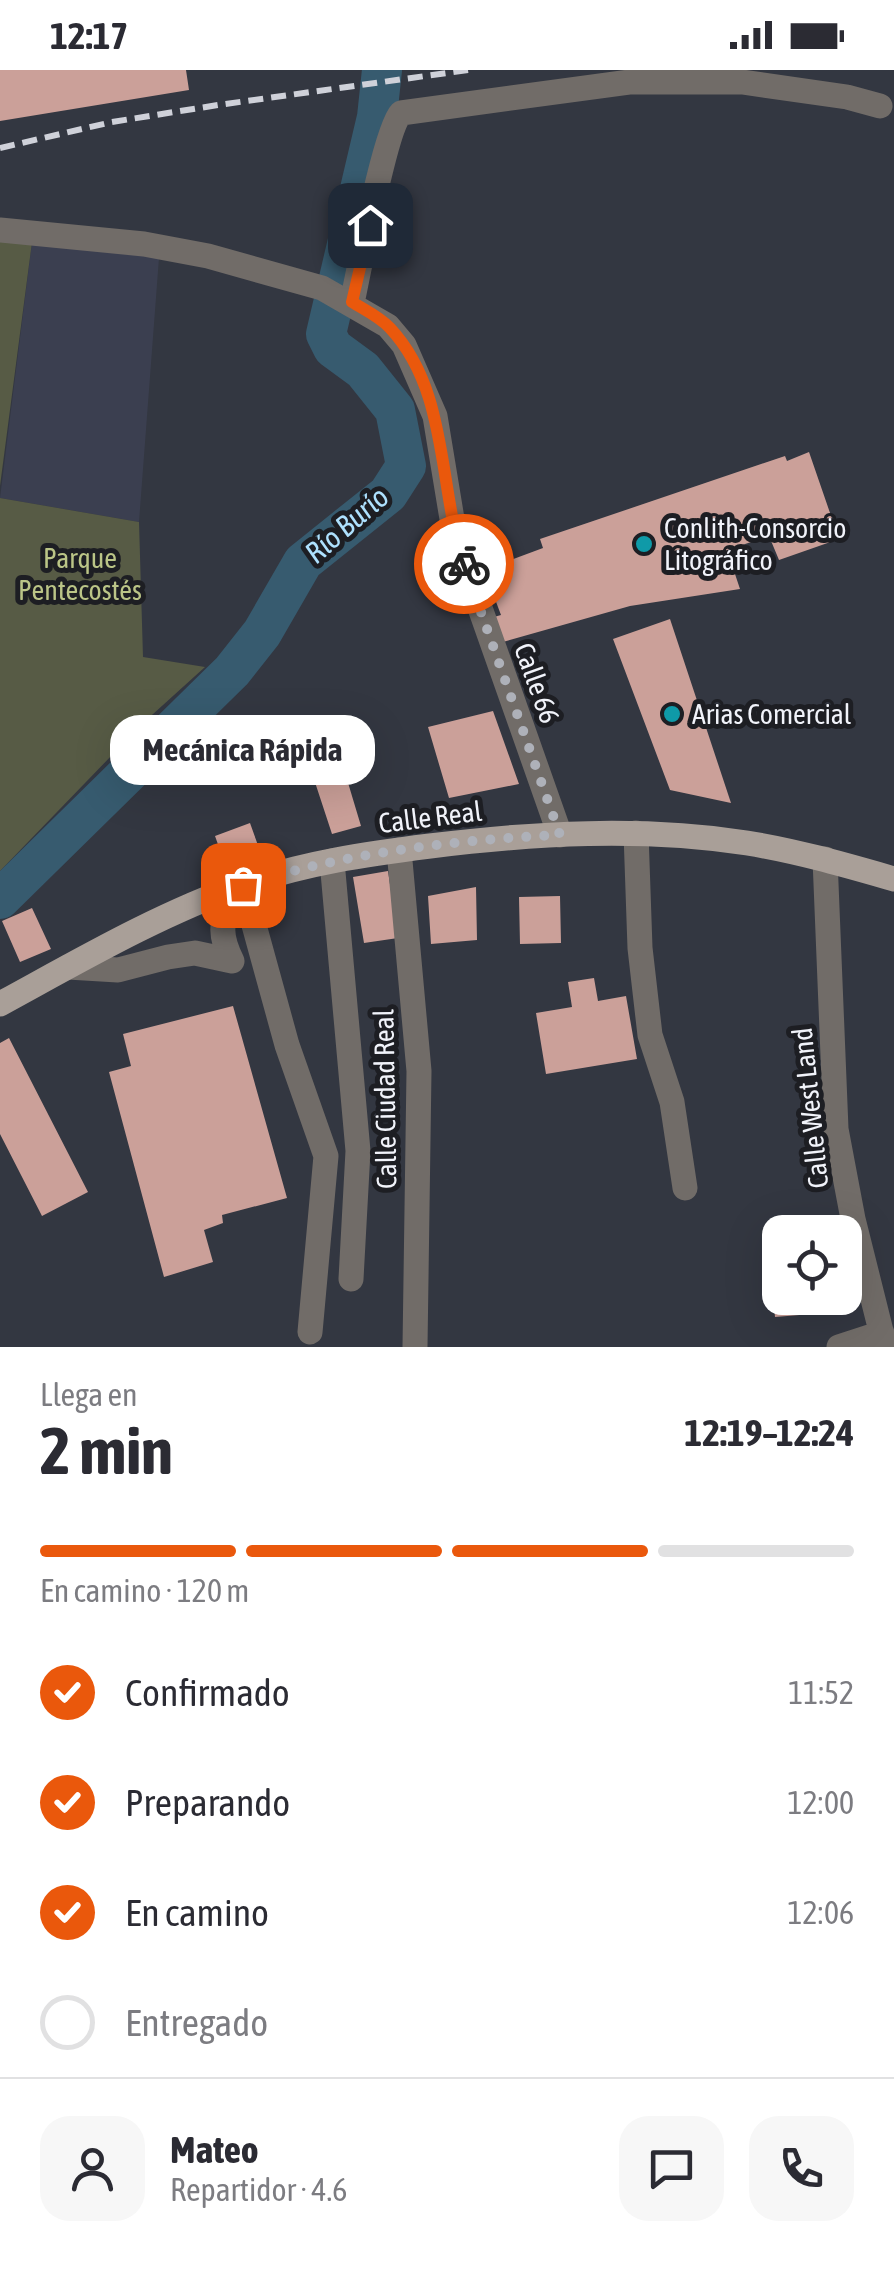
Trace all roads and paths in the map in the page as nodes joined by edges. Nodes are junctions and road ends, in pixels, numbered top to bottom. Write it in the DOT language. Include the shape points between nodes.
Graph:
graph roads {
  1 [pos="880,106"];
  2 [pos="0,230"];
  3 [pos="352,302"];
  4 [pos="636,833"];
  5 [pos="560,835"];
  6 [pos="399,850"];
  7 [pos="824,859"];
  8 [pos="332,861"];
  9 [pos="894,878"];
  10 [pos="243,885"];
  11 [pos="68,967"];
  12 [pos="0,1004"];
  13 [pos="685,1188"];
  14 [pos="350,1279"];
  15 [pos="310,1332"];
  16 [pos="884,1340"];
  17 [pos="415,1347"];
  18 [pos="839,1347"];
  1 -- 3 [label="street" via="742,82 609,82 400,113"];
  2 -- 3 [label="street, Calle 66" via="208,256"];
  3 -- 5 [label="street, Calle 66" via="404,345 435,416 455,537"];
  4 -- 5 [label="main road, Calle Real"];
  4 -- 7 [label="main road, Calle Real"];
  4 -- 13 [label="street" via="650,1035 672,1102"];
  5 -- 6 [label="main road, Calle Real"];
  6 -- 8 [label="main road, Calle Real"];
  6 -- 17 [label="street, Calle Ciudad Real" via="419,1072"];
  7 -- 9 [label="main road, Calle Real"];
  7 -- 16 [label="street, Calle West Land" via="836,1129"];
  8 -- 10 [label="main road, Calle Real"];
  8 -- 14 [label="street" via="358,1152"];
  10 -- 11 [label="main road, Calle Real"];
  10 -- 11 [label="street" via="220,926 232,961 195,953 118,970"];
  10 -- 15 [label="street" via="326,1156"];
  11 -- 12 [label="main road, Calle Real"];
  16 -- 18 [label="street"];
}
